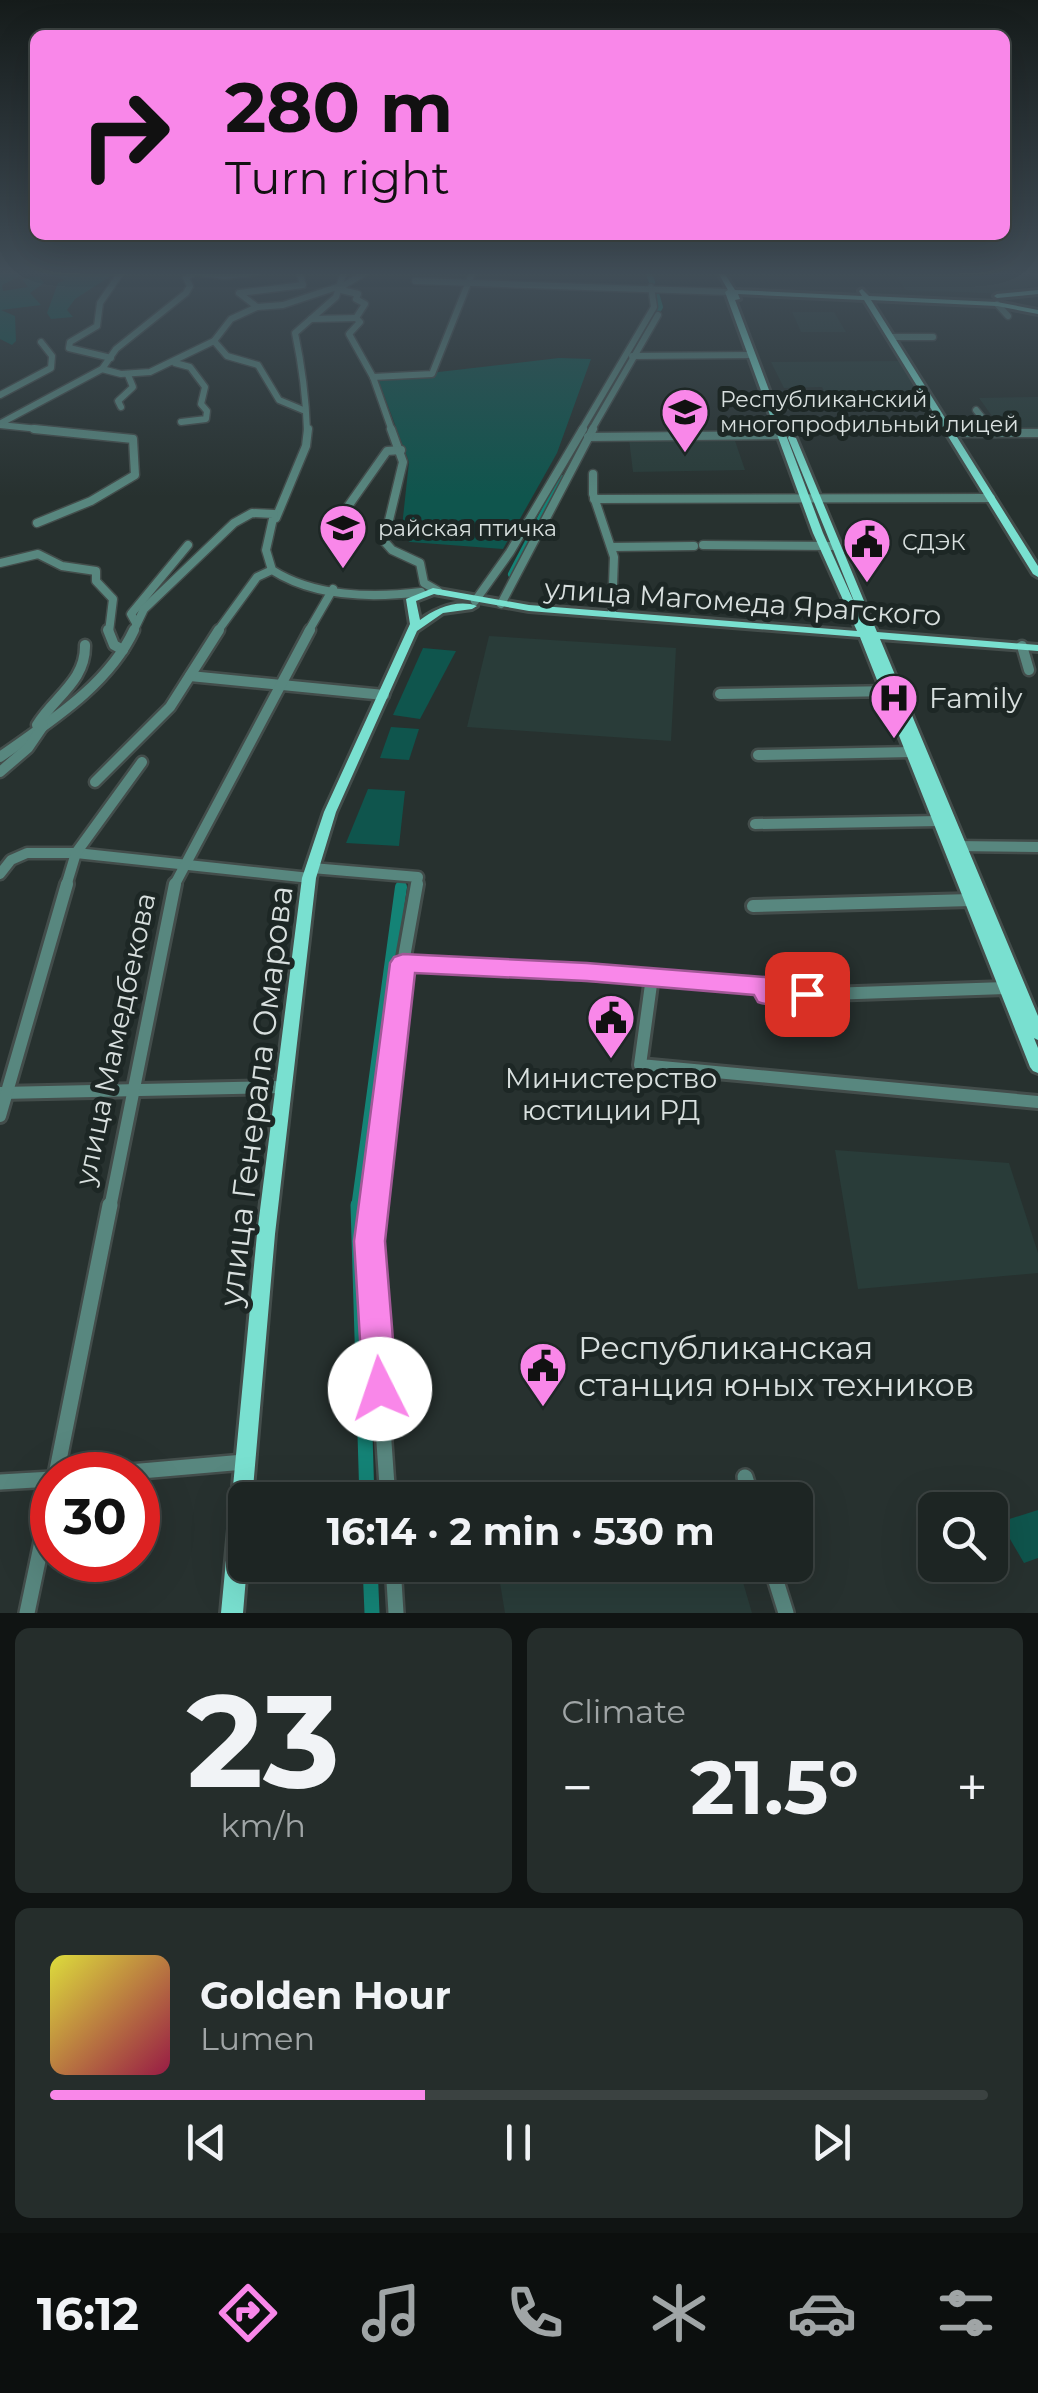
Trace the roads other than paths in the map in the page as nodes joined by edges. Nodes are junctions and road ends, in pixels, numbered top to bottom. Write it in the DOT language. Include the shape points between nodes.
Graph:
graph roads {
  1 [pos="44,346"];
  2 [pos="69,346"];
  3 [pos="120,346"];
  4 [pos="204,346"];
  5 [pos="219,346"];
  6 [pos="296,346"];
  7 [pos="356,346"];
  8 [pos="443,346"];
  9 [pos="629,346"];
  10 [pos="639,346"];
  11 [pos="749,346"];
  12 [pos="752,346"];
  13 [pos="897,346"];
  14 [pos="751,354"];
  15 [pos="623,355"];
  16 [pos="633,356"];
  17 [pos="111,358"];
  18 [pos="174,363"];
  19 [pos="102,369"];
  20 [pos="128,375"];
  21 [pos="373,377"];
  22 [pos="0,395"];
  23 [pos="932,404"];
  24 [pos="774,406"];
  25 [pos="121,407"];
  26 [pos="302,410"];
  27 [pos="976,410"];
  28 [pos="0,412"];
  29 [pos="15,414"];
  30 [pos="181,422"];
  31 [pos="0,425"];
  32 [pos="579,431"];
  33 [pos="1038,432"];
  34 [pos="995,433"];
  35 [pos="782,434"];
  36 [pos="951,434"];
  37 [pos="590,435"];
  38 [pos="400,450"];
  39 [pos="593,474"];
  40 [pos="991,498"];
  41 [pos="594,500"];
  42 [pos="806,500"];
  43 [pos="818,500"];
  44 [pos="281,501"];
  45 [pos="252,513"];
  46 [pos="275,516"];
  47 [pos="337,522"];
  48 [pos="37,523"];
  49 [pos="188,545"];
  50 [pos="824,546"];
  51 [pos="836,546"];
  52 [pos="613,547"];
  53 [pos="0,563"];
  54 [pos="272,570"];
  55 [pos="1038,574"];
  56 [pos="333,589"];
  57 [pos="442,593"];
  58 [pos="392,596"];
  59 [pos="475,601"];
  60 [pos="501,604"];
  61 [pos="417,608"];
  62 [pos="529,608"];
  63 [pos="440,610"];
  64 [pos="612,612"];
  65 [pos="136,623"];
  66 [pos="868,634"];
  67 [pos="85,645"];
  68 [pos="1022,646"];
  69 [pos="1038,648"];
  70 [pos="124,650"];
  71 [pos="1030,670"];
  72 [pos="190,676"];
  73 [pos="277,686"];
  74 [pos="891,691"];
  75 [pos="383,694"];
  76 [pos="720,694"];
  77 [pos="43,726"];
  78 [pos="912,752"];
  79 [pos="758,755"];
  80 [pos="0,757"];
  81 [pos="142,762"];
  82 [pos="0,772"];
  83 [pos="94,782"];
  84 [pos="940,821"];
  85 [pos="755,824"];
  86 [pos="955,846"];
  87 [pos="1038,847"];
  88 [pos="76,853"];
  89 [pos="182,866"];
  90 [pos="311,873"];
  91 [pos="0,874"];
  92 [pos="971,900"];
  93 [pos="753,906"];
  94 [pos="403,963"];
  95 [pos="652,977"];
  96 [pos="1006,988"];
  97 [pos="1038,1034"];
  98 [pos="1038,1067"];
  99 [pos="283,1087"];
  100 [pos="133,1090"];
  101 [pos="4,1093"];
  102 [pos="1038,1102"];
  103 [pos="0,1116"];
  104 [pos="59,1452"];
  105 [pos="243,1462"];
  106 [pos="160,1469"];
  107 [pos="745,1477"];
  108 [pos="30,1479"];
  109 [pos="0,1482"];
  110 [pos="387,1482"];
  111 [pos="747,1482"];
  112 [pos="34,1582"];
  113 [pos="393,1582"];
  114 [pos="777,1582"];
  115 [pos="27,1613"];
  116 [pos="233,1613"];
  117 [pos="396,1613"];
  118 [pos="786,1613"];
  1 -- 22 [label="street" via="51,368"];
  2 -- 17 [label="street"];
  3 -- 17 [label="street"];
  4 -- 18 [label="street"];
  5 -- 26 [label="street" via="258,366 279,400"];
  6 -- 26 [label="street" via="306,387"];
  7 -- 21 [label="street"];
  8 -- 21 [label="street" via="432,374"];
  9 -- 15 [label="street"];
  10 -- 16 [label="street"];
  11 -- 14 [label="main road"];
  12 -- 24 [label="main road"];
  13 -- 23 [label="main road"];
  14 -- 16 [label="street"];
  14 -- 24 [label="main road"];
  15 -- 16 [label="street"];
  15 -- 32 [label="street"];
  16 -- 37 [label="street"];
  17 -- 19 [label="street"];
  18 -- 20 [label="street"];
  18 -- 30 [label="street" via="190,367 205,387 206,419"];
  19 -- 20 [label="street"];
  19 -- 29 [label="street"];
  20 -- 25 [label="street" via="133,386 118,401"];
  21 -- 38 [label="street"];
  23 -- 24 [label="street"];
  23 -- 36 [label="main road"];
  24 -- 35 [label="main road"];
  24 -- 43 [label="main road"];
  26 -- 44 [label="street" via="306,446"];
  27 -- 34 [label="street"];
  28 -- 29 [label="street"];
  29 -- 31 [label="street"];
  31 -- 48 [label="street" via="133,438 135,476"];
  32 -- 37 [label="street"];
  32 -- 59 [label="street"];
  33 -- 34 [label="street"];
  34 -- 36 [label="street"];
  35 -- 37 [label="street"];
  35 -- 42 [label="main road"];
  36 -- 40 [label="main road"];
  37 -- 60 [label="street"];
  38 -- 47 [label="street" via="387,450"];
  38 -- 57 [label="street" via="403,462 384,541 420,563 424,582"];
  39 -- 41 [label="street"];
  40 -- 43 [label="street"];
  40 -- 55 [label="main road"];
  41 -- 42 [label="street"];
  41 -- 52 [label="street"];
  42 -- 43 [label="street"];
  42 -- 50 [label="main road"];
  43 -- 51 [label="main road"];
  44 -- 45 [label="street"];
  44 -- 46 [label="street"];
  45 -- 46 [label="street"];
  45 -- 65 [label="street" via="234,522"];
  46 -- 54 [label="street" via="266,550"];
  49 -- 65 [label="street" via="131,614"];
  50 -- 51 [label="street"];
  50 -- 52 [label="street"];
  50 -- 66 [label="main road"];
  51 -- 66 [label="main road"];
  52 -- 64 [label="street"];
  53 -- 70 [label="street" via="38,554 96,571 96,581 113,599 108,629"];
  54 -- 56 [label="street" via="292,584"];
  54 -- 72 [label="street" via="256,577"];
  56 -- 58 [label="street"];
  56 -- 73 [label="street, улица Мамедбекова"];
  57 -- 59 [label="main road, улица Магомеда Ярагского"];
  57 -- 61 [label="main road, улица Магомеда Ярагского"];
  57 -- 63 [label="main road" via="450,602"];
  58 -- 61 [label="street"];
  58 -- 61 [label="street"];
  59 -- 60 [label="main road, улица Магомеда Ярагского"];
  60 -- 62 [label="main road, улица Магомеда Ярагского"];
  61 -- 63 [label="main road"];
  61 -- 75 [label="main road, улица Генерала Омарова"];
  62 -- 63 [label="main road"];
  62 -- 64 [label="main road, улица Магомеда Ярагского"];
  64 -- 66 [label="main road, улица Магомеда Ярагского"];
  65 -- 70 [label="street"];
  66 -- 68 [label="main road, улица Магомеда Ярагского"];
  66 -- 74 [label="main road"];
  67 -- 77 [label="street" via="77,675 36,725"];
  68 -- 69 [label="main road, улица Магомеда Ярагского"];
  68 -- 71 [label="street"];
  70 -- 77 [label="street"];
  72 -- 73 [label="street"];
  72 -- 83 [label="street" via="170,708"];
  73 -- 75 [label="street"];
  73 -- 89 [label="street, улица Мамедбекова"];
  74 -- 76 [label="street"];
  74 -- 78 [label="main road"];
  74 -- 86 [label="main road"];
  75 -- 90 [label="main road, улица Генерала Омарова"];
  77 -- 80 [label="street"];
  77 -- 82 [label="street"];
  78 -- 79 [label="street"];
  78 -- 84 [label="main road"];
  81 -- 88 [label="street"];
  84 -- 85 [label="street"];
  84 -- 86 [label="main road"];
  86 -- 87 [label="street"];
  86 -- 92 [label="main road"];
  86 -- 97 [label="main road"];
  88 -- 89 [label="street"];
  88 -- 91 [label="street" via="28,853"];
  88 -- 101 [label="street"];
  89 -- 90 [label="street"];
  89 -- 100 [label="street, улица Мамедбекова"];
  90 -- 94 [label="street" via="418,876"];
  90 -- 99 [label="main road, улица Генерала Омарова"];
  90 -- 105 [label="main road, улица Генерала Омарова"];
  92 -- 93 [label="street"];
  92 -- 96 [label="main road"];
  94 -- 95 [label="street"];
  94 -- 110 [label="street" via="370,1241"];
  95 -- 96 [label="street" via="765,986 768,996"];
  95 -- 102 [label="street" via="640,1065"];
  96 -- 98 [label="main road"];
  99 -- 100 [label="street"];
  99 -- 105 [label="main road, улица Генерала Омарова"];
  100 -- 101 [label="street"];
  100 -- 104 [label="street, улица Мамедбекова"];
  101 -- 103 [label="street"];
  105 -- 106 [label="street"];
  105 -- 116 [label="main road, улица Генерала Омарова"];
  107 -- 111 [label="street"];
  108 -- 109 [label="street"];
  112 -- 115 [label="street"];
  113 -- 117 [label="street"];
  114 -- 118 [label="street"];
}
